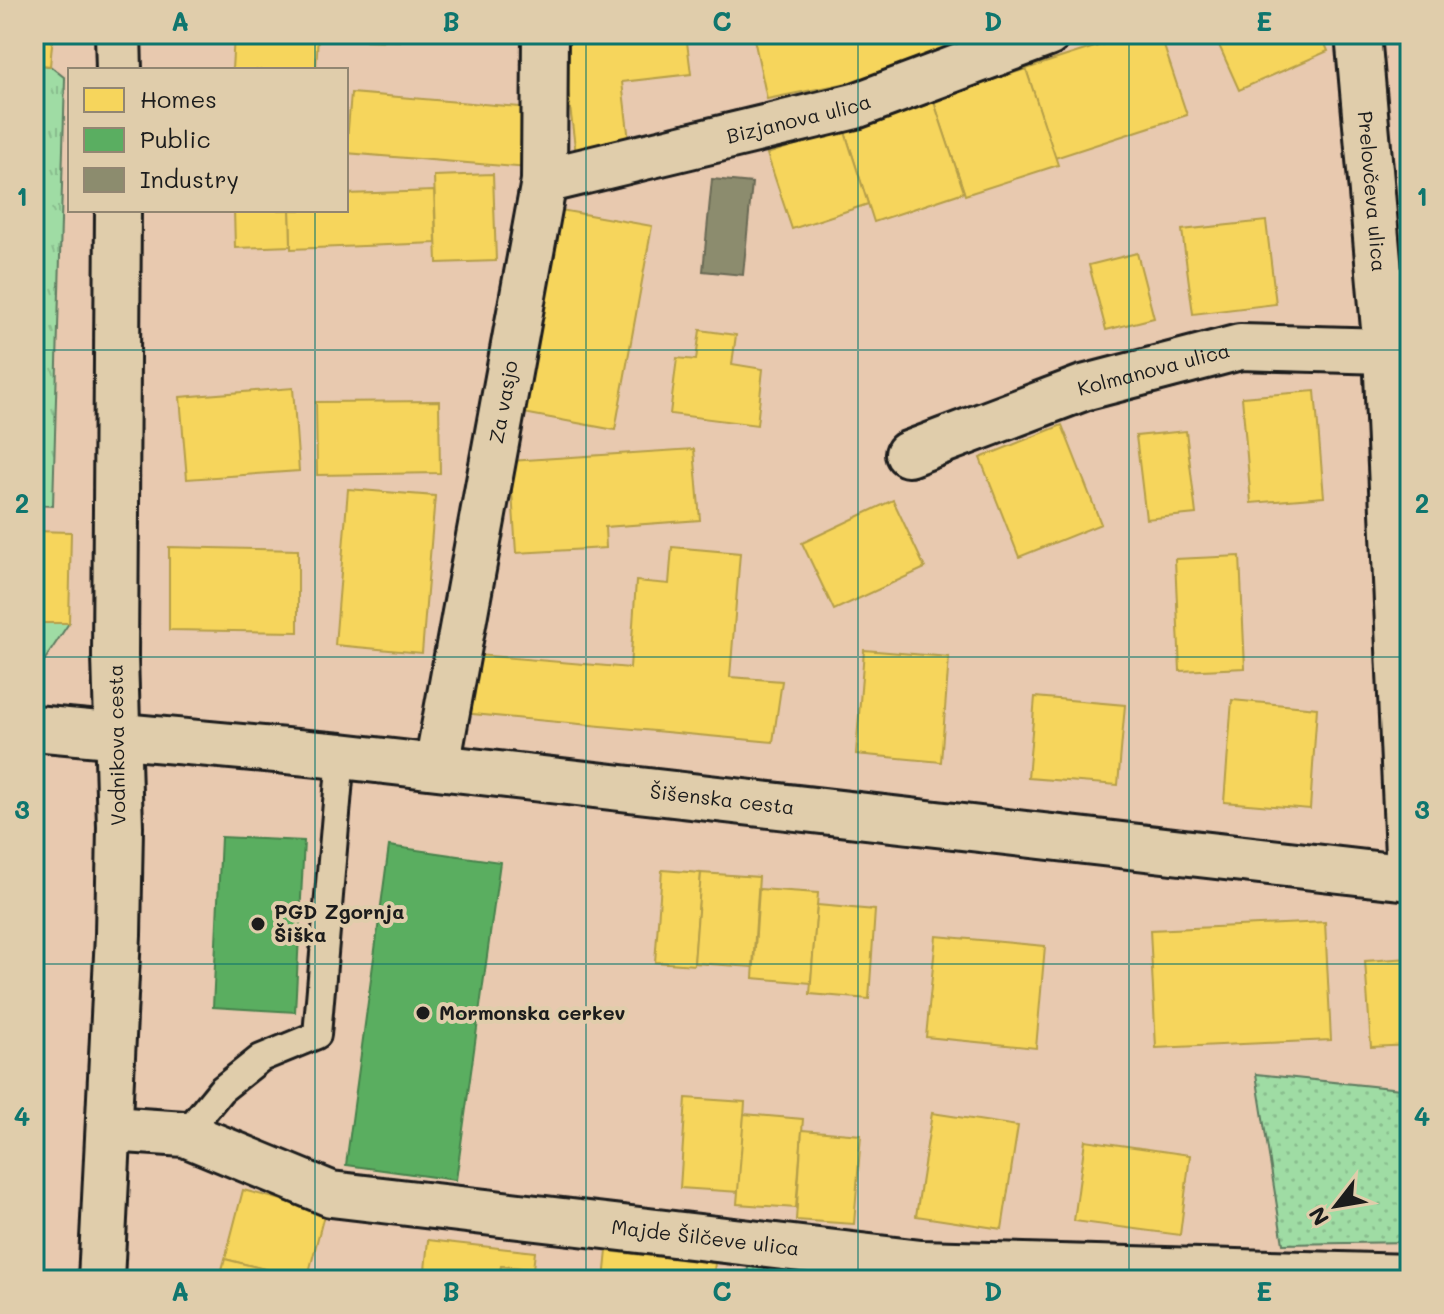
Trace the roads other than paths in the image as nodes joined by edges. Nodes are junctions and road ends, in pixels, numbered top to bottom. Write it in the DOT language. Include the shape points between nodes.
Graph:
graph roads {
  1 [pos="118,34"];
  2 [pos="545,34"];
  3 [pos="1048,34"];
  4 [pos="1358,34"];
  5 [pos="973,47"];
  6 [pos="119,68"];
  7 [pos="544,181"];
  8 [pos="118,212"];
  9 [pos="1398,349"];
  10 [pos="908,454"];
  11 [pos="34,728"];
  12 [pos="117,734"];
  13 [pos="341,756"];
  14 [pos="437,766"];
  15 [pos="1410,878"];
  16 [pos="110,1129"];
  17 [pos="185,1134"];
  18 [pos="1410,1277"];
  19 [pos="101,1280"];
  1 -- 6 [label="street"];
  2 -- 7 [label="street, Za vasjo"];
  3 -- 5 [label="street, Bizjanova ulica"];
  4 -- 9 [label="street, Prelovčeva ulica"];
  5 -- 7 [label="street, Bizjanova ulica" via="855,106"];
  7 -- 14 [label="street, Za vasjo"];
  8 -- 12 [label="street, Vodnikova cesta"];
  9 -- 10 [label="street, Kolmanova ulica" via="1240,347 1083,388"];
  9 -- 15 [label="street, Prelovčeva ulica"];
  11 -- 12 [label="street, Šišenska cesta"];
  12 -- 13 [label="street, Šišenska cesta"];
  12 -- 16 [label="street, Vodnikova cesta" via="120,827"];
  13 -- 14 [label="street, Šišenska cesta"];
  13 -- 17 [label="lane" via="317,1035 261,1058 221,1090"];
  14 -- 15 [label="street, Šišenska cesta"];
  16 -- 17 [label="street, Majde Šilčeve ulica"];
  16 -- 19 [label="street, Vodnikova cesta"];
  17 -- 18 [label="street, Majde Šilčeve ulica" via="331,1194 921,1263"];
}
